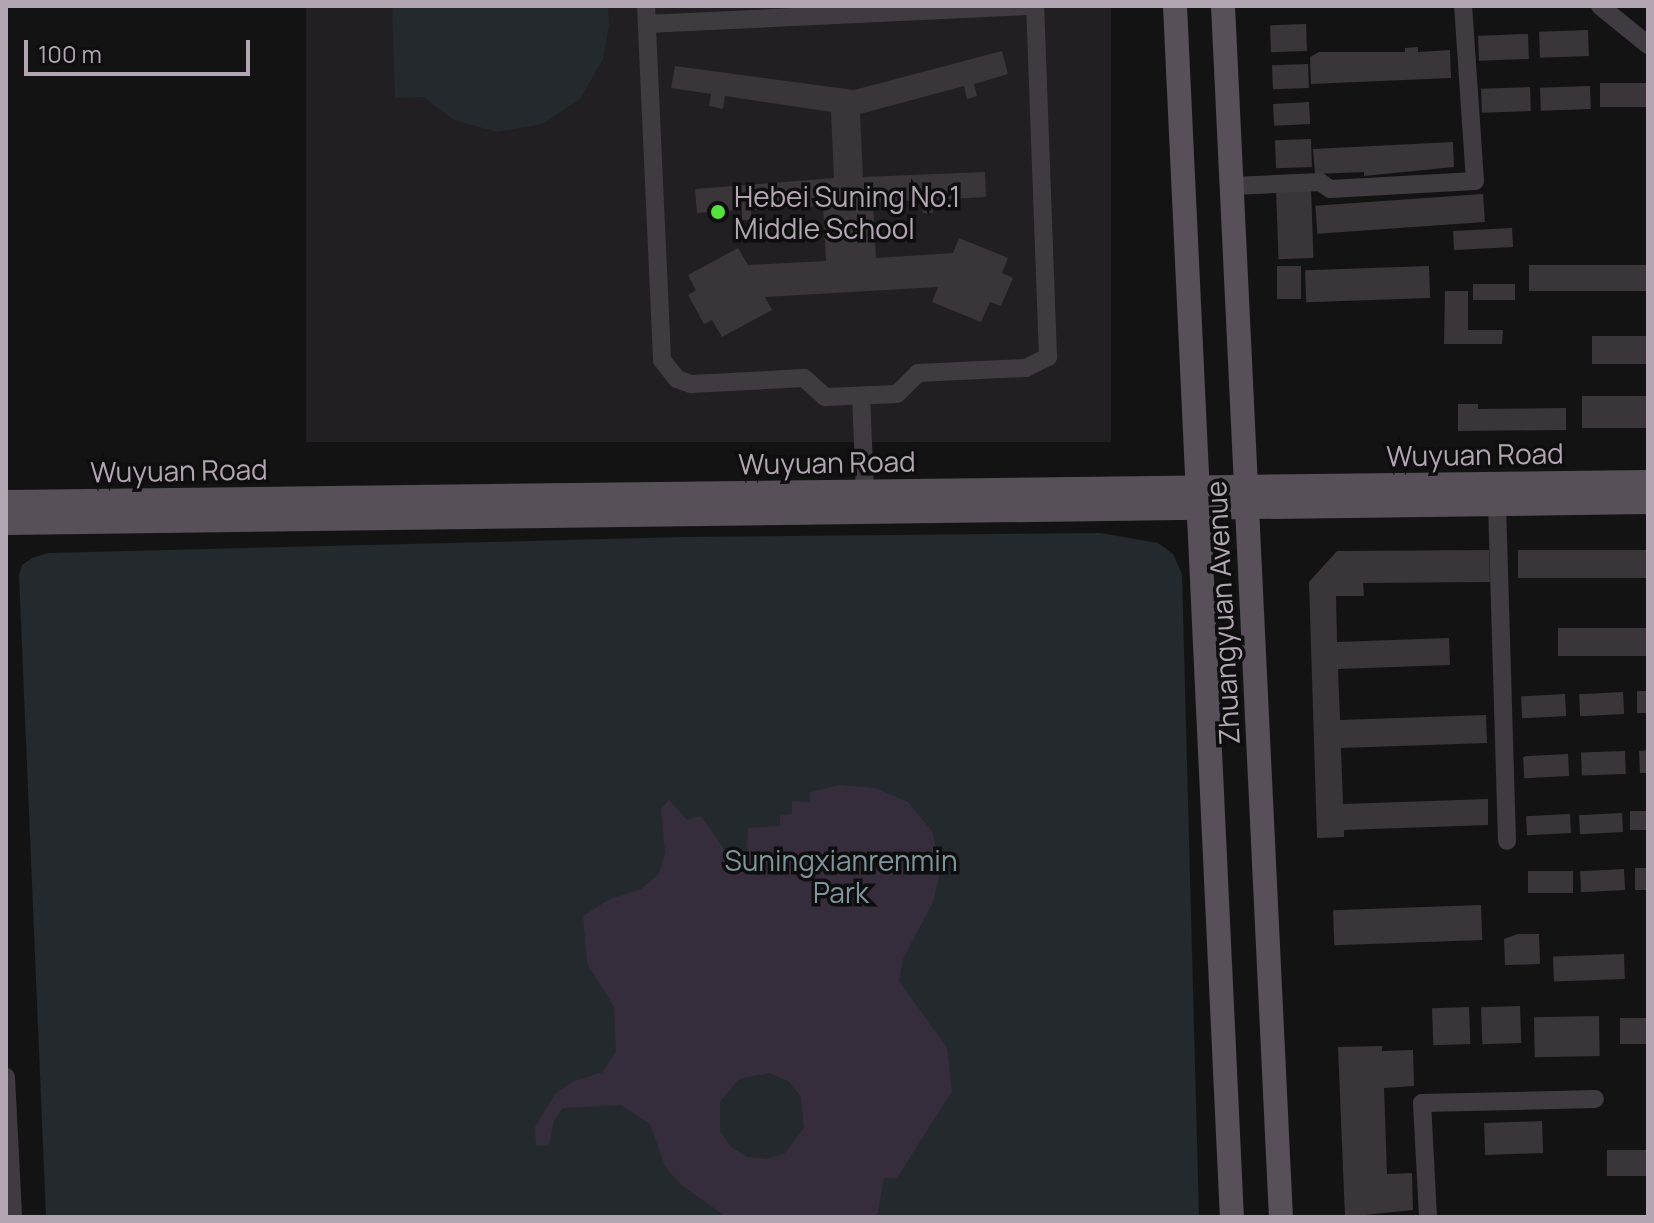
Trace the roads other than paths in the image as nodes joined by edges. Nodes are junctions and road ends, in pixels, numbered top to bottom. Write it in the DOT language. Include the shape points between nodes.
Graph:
graph roads {
  1 [pos="1033,6"];
  2 [pos="1175,6"];
  3 [pos="1223,6"];
  4 [pos="1463,6"];
  5 [pos="1600,6"];
  6 [pos="841,10"];
  7 [pos="646,15"];
  8 [pos="1648,45"];
  9 [pos="1232,186"];
  10 [pos="861,396"];
  11 [pos="1648,482"];
  12 [pos="865,491"];
  13 [pos="1247,497"];
  14 [pos="1198,498"];
  15 [pos="6,502"];
  16 [pos="1648,502"];
  17 [pos="1497,504"];
  18 [pos="6,523"];
  19 [pos="1507,841"];
  20 [pos="6,1077"];
  21 [pos="1595,1099"];
  22 [pos="13,1217"];
  23 [pos="1232,1217"];
  24 [pos="1281,1217"];
  25 [pos="1428,1217"];
  1 -- 6 [label="street"];
  1 -- 10 [label="street" via="1048,357 1026,368 918,373 897,394"];
  2 -- 14 [label="main road, Zhuangyuan Avenue"];
  3 -- 9 [label="main road, Zhuangyuan Avenue"];
  4 -- 9 [label="street" via="1475,181 1330,189 1320,182"];
  5 -- 8 [label="street"];
  6 -- 7 [label="street"];
  7 -- 10 [label="street" via="662,360 677,379 691,384 804,378 825,397"];
  9 -- 13 [label="main road, Zhuangyuan Avenue"];
  10 -- 12 [label="street"];
  11 -- 13 [label="main road, Wuyuan Road"];
  12 -- 14 [label="main road, Wuyuan Road"];
  12 -- 15 [label="main road, Wuyuan Road"];
  13 -- 14 [label="main road, Wuyuan Road"];
  13 -- 17 [label="main road, Wuyuan Road"];
  13 -- 24 [label="main road, Zhuangyuan Avenue"];
  14 -- 18 [label="main road, Wuyuan Road"];
  14 -- 23 [label="main road, Zhuangyuan Avenue"];
  16 -- 17 [label="main road, Wuyuan Road"];
  17 -- 19 [label="street"];
  20 -- 22 [label="street"];
  21 -- 25 [label="street" via="1422,1103"];
}
